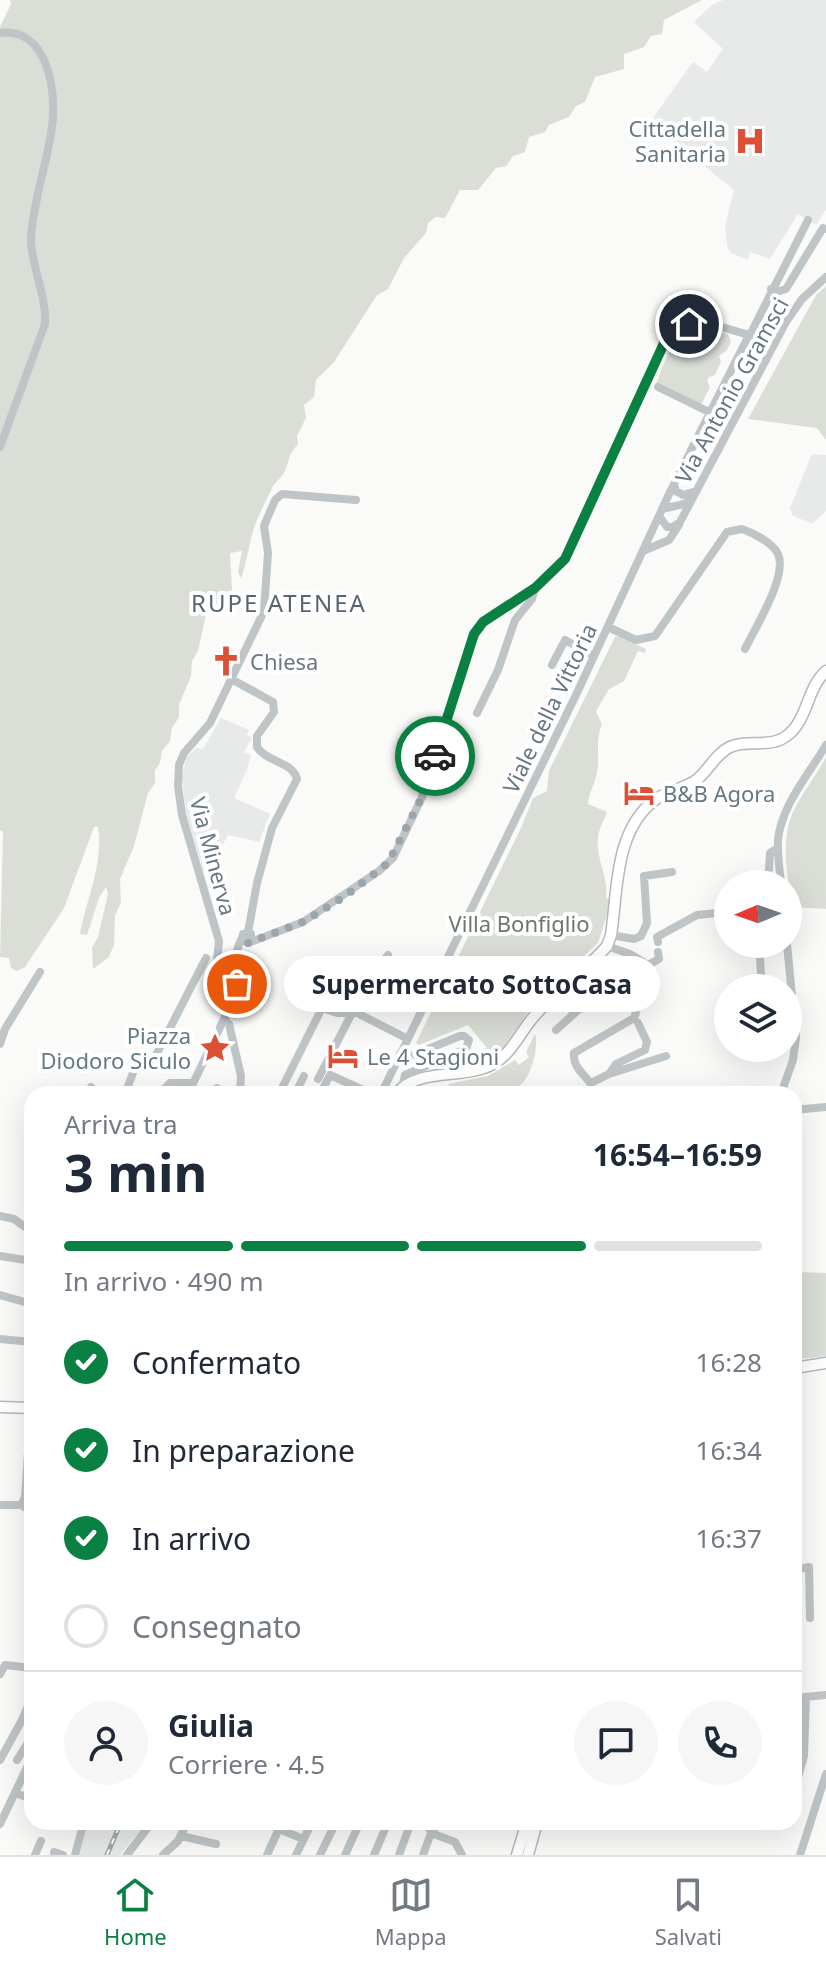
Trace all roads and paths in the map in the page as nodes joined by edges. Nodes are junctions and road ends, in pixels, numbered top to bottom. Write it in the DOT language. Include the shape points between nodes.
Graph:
graph roads {
  1 [pos="0,33"];
  2 [pos="808,220"];
  3 [pos="826,229"];
  4 [pos="825,267"];
  5 [pos="824,278"];
  6 [pos="771,289"];
  7 [pos="749,336"];
  8 [pos="658,387"];
  9 [pos="709,412"];
  10 [pos="0,447"];
  11 [pos="674,485"];
  12 [pos="695,495"];
  13 [pos="356,500"];
  14 [pos="660,513"];
  15 [pos="680,522"];
  16 [pos="643,551"];
  17 [pos="535,588"];
  18 [pos="608,627"];
  19 [pos="745,649"];
  20 [pos="594,656"];
  21 [pos="552,665"];
  22 [pos="826,671"];
  23 [pos="233,680"];
  24 [pos="477,713"];
  25 [pos="826,745"];
  26 [pos="778,848"];
  27 [pos="769,870"];
  28 [pos="780,870"];
  29 [pos="672,872"];
  30 [pos="714,913"];
  31 [pos="248,938"];
  32 [pos="606,945"];
  33 [pos="388,955"];
  34 [pos="206,958"];
  35 [pos="788,958"];
  36 [pos="40,972"];
  37 [pos="620,983"];
  38 [pos="237,984"];
  39 [pos="224,1020"];
  40 [pos="638,1023"];
  41 [pos="556,1030"];
  42 [pos="408,1039"];
  43 [pos="0,1044"];
  44 [pos="400,1054"];
  45 [pos="666,1056"];
  46 [pos="609,1074"];
  47 [pos="304,1076"];
  48 [pos="318,1079"];
  49 [pos="194,1080"];
  50 [pos="591,1083"];
  51 [pos="128,1086"];
  52 [pos="167,1086"];
  53 [pos="191,1086"];
  54 [pos="240,1086"];
  55 [pos="283,1086"];
  56 [pos="299,1086"];
  57 [pos="324,1086"];
  58 [pos="354,1086"];
  59 [pos="385,1086"];
  60 [pos="401,1086"];
  61 [pos="406,1086"];
  62 [pos="592,1086"];
  63 [pos="784,1086"];
  64 [pos="826,1107"];
  65 [pos="802,1109"];
  66 [pos="0,1216"];
  67 [pos="24,1226"];
  68 [pos="0,1256"];
  69 [pos="24,1260"];
  70 [pos="0,1295"];
  71 [pos="24,1302"];
  72 [pos="0,1339"];
  73 [pos="24,1341"];
  74 [pos="826,1363"];
  75 [pos="802,1367"];
  76 [pos="0,1407"];
  77 [pos="24,1408"];
  78 [pos="24,1501"];
  79 [pos="0,1505"];
  80 [pos="21,1505"];
  81 [pos="24,1507"];
  82 [pos="802,1568"];
  83 [pos="810,1618"];
  84 [pos="24,1667"];
  85 [pos="0,1674"];
  86 [pos="826,1695"];
  87 [pos="802,1697"];
  88 [pos="806,1697"];
  89 [pos="24,1715"];
  90 [pos="24,1749"];
  91 [pos="0,1760"];
  92 [pos="17,1760"];
  93 [pos="802,1763"];
  94 [pos="24,1774"];
  95 [pos="826,1774"];
  96 [pos="15,1793"];
  97 [pos="24,1796"];
  98 [pos="0,1824"];
  99 [pos="82,1830"];
  100 [pos="146,1830"];
  101 [pos="183,1830"];
  102 [pos="279,1830"];
  103 [pos="289,1830"];
  104 [pos="308,1830"];
  105 [pos="332,1830"];
  106 [pos="356,1830"];
  107 [pos="385,1830"];
  108 [pos="408,1830"];
  109 [pos="430,1830"];
  110 [pos="433,1830"];
  111 [pos="525,1830"];
  112 [pos="535,1830"];
  113 [pos="431,1833"];
  114 [pos="179,1838"];
  115 [pos="303,1839"];
  116 [pos="41,1841"];
  117 [pos="216,1844"];
  118 [pos="35,1855"];
  119 [pos="75,1855"];
  120 [pos="127,1855"];
  121 [pos="163,1855"];
  122 [pos="267,1855"];
  123 [pos="296,1855"];
  124 [pos="320,1855"];
  125 [pos="345,1855"];
  126 [pos="374,1855"];
  127 [pos="399,1855"];
  128 [pos="423,1855"];
  129 [pos="462,1855"];
  130 [pos="517,1855"];
  131 [pos="528,1855"];
  132 [pos="800,1855"];
  1 -- 10 [label="street" via="21,34 40,50 53,110 31,238 45,324"];
  2 -- 6 [label="street, Viale della Vittoria"];
  3 -- 6 [label="street" via="786,289"];
  4 -- 5 [label="street"];
  5 -- 12 [label="street, Via Antonio Gramsci" via="786,322"];
  6 -- 7 [label="street, Viale della Vittoria"];
  7 -- 9 [label="street, Viale della Vittoria"];
  7 -- 17 [label="street" via="700,323 668,336 571,550"];
  8 -- 9 [label="street"];
  9 -- 11 [label="street, Viale della Vittoria"];
  11 -- 12 [label="street" via="683,495"];
  11 -- 14 [label="street, Viale della Vittoria"];
  12 -- 14 [label="street, Via Antonio Gramsci"];
  12 -- 15 [label="street"];
  13 -- 23 [label="street, Via Minerva" via="282,494 275,500 264,526 266,603"];
  14 -- 15 [label="street" via="667,527"];
  14 -- 16 [label="street, Viale della Vittoria"];
  15 -- 16 [label="street" via="669,540"];
  16 -- 18 [label="street, Viale della Vittoria"];
  17 -- 24 [label="street" via="515,620"];
  17 -- 31 [label="street" via="488,618 474,634 422,797 393,858 303,922"];
  18 -- 19 [label="street" via="636,640 655,636 727,532 742,529 771,545 780,561 779,577"];
  18 -- 20 [label="street, Viale della Vittoria"];
  20 -- 21 [label="street" via="565,640"];
  20 -- 42 [label="street, Viale della Vittoria"];
  22 -- 32 [label="main road" via="790,733 775,742 730,746 695,781 643,811 625,844"];
  23 -- 31 [label="street" via="273,702 274,712 257,736 257,747 291,769 297,779 272,828"];
  23 -- 38 [label="street, Via Minerva" via="210,723 181,758 178,786 219,941 216,969"];
  25 -- 26 [label="street" via="787,810"];
  26 -- 27 [label="street" via="770,853"];
  26 -- 28 [label="street"];
  29 -- 32 [label="street" via="644,876 647,923 641,936"];
  30 -- 32 [label="street" via="697,915 657,937 659,959 648,965"];
  31 -- 38 [label="street"];
  32 -- 37 [label="street"];
  32 -- 61 [label="main road" via="550,997 496,1062 473,1072 417,1079"];
  33 -- 55 [label="street" via="346,1013 322,1008"];
  34 -- 51 [label="street" via="153,1061 139,1057"];
  35 -- 63 [label="street" via="796,1038"];
  36 -- 43 [label="street"];
  37 -- 41 [label="street" via="575,1011"];
  37 -- 50 [label="street" via="635,1016 574,1053 576,1069"];
  38 -- 39 [label="street"];
  39 -- 49 [label="street"];
  39 -- 54 [label="street" via="239,1065"];
  40 -- 46 [label="street" via="646,1048 616,1064"];
  42 -- 44 [label="street, Viale della Vittoria"];
  42 -- 48 [label="street" via="352,1013"];
  44 -- 59 [label="street, Viale della Vittoria"];
  44 -- 60 [label="street" via="411,1056 460,1036 469,1040 466,1049 405,1075"];
  45 -- 46 [label="street"];
  46 -- 50 [label="street"];
  47 -- 56 [label="street"];
  49 -- 52 [label="street"];
  49 -- 53 [label="street"];
  50 -- 62 [label="street"];
  57 -- 58 [label="street" via="330,1075"];
  64 -- 65 [label="street"];
  66 -- 67 [label="street"];
  68 -- 69 [label="street"];
  70 -- 71 [label="street"];
  72 -- 73 [label="street"];
  74 -- 75 [label="main road"];
  76 -- 77 [label="main road"];
  78 -- 80 [label="street"];
  79 -- 80 [label="street"];
  80 -- 81 [label="street"];
  82 -- 83 [label="street" via="809,1567"];
  84 -- 85 [label="street" via="5,1665"];
  86 -- 88 [label="street"];
  87 -- 88 [label="street"];
  88 -- 93 [label="street"];
  89 -- 91 [label="street"];
  90 -- 92 [label="street"];
  94 -- 96 [label="street"];
  95 -- 132 [label="street"];
  96 -- 97 [label="street"];
  96 -- 98 [label="street"];
  99 -- 119 [label="street"];
  100 -- 120 [label="street"];
  101 -- 114 [label="street"];
  102 -- 122 [label="street"];
  103 -- 115 [label="street"];
  104 -- 115 [label="street"];
  105 -- 124 [label="street"];
  106 -- 125 [label="street"];
  107 -- 126 [label="street"];
  108 -- 127 [label="street"];
  109 -- 113 [label="street"];
  110 -- 113 [label="street"];
  111 -- 130 [label="main road"];
  112 -- 131 [label="main road"];
  113 -- 128 [label="street"];
  113 -- 129 [label="street" via="455,1842"];
  114 -- 117 [label="street"];
  114 -- 121 [label="street"];
  115 -- 123 [label="street"];
  116 -- 118 [label="street"];
}
